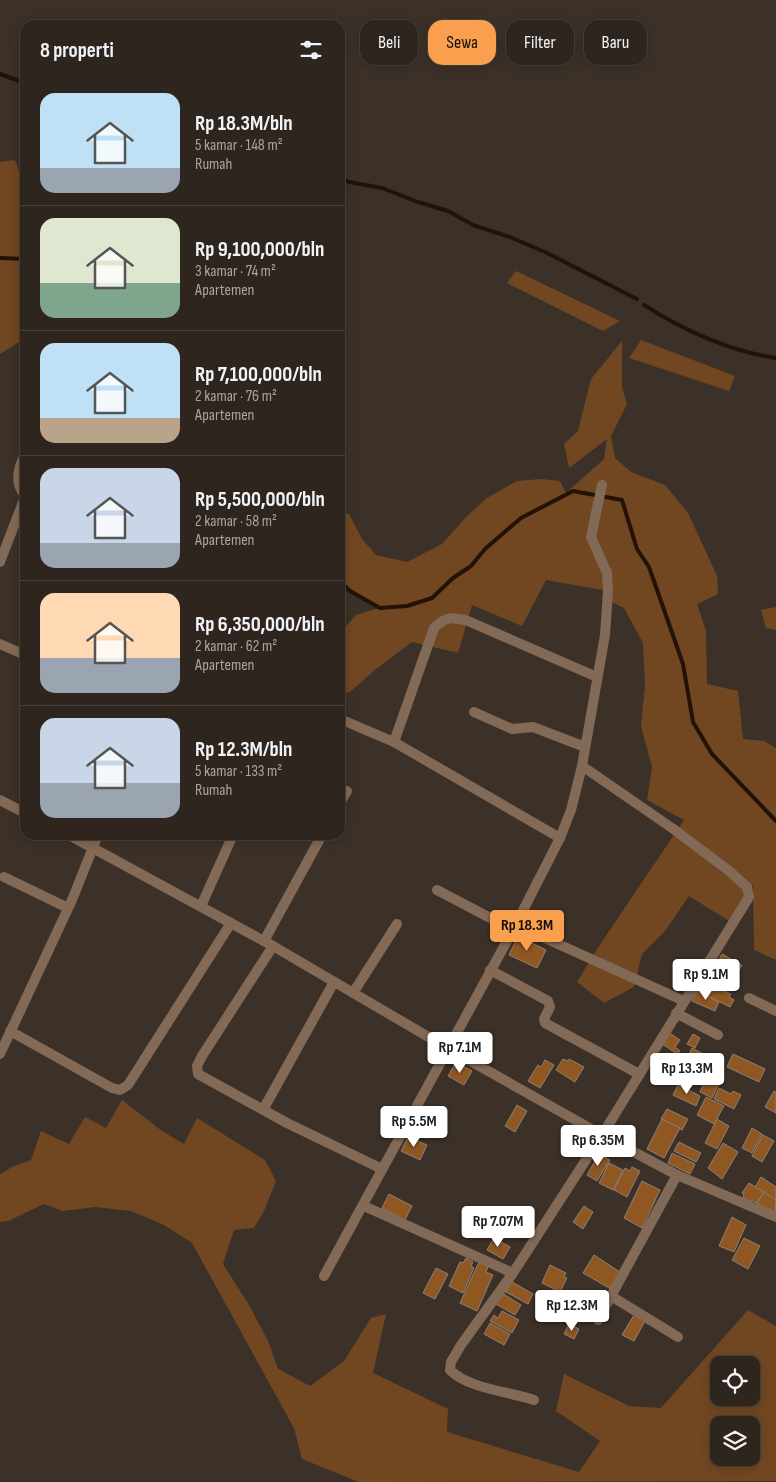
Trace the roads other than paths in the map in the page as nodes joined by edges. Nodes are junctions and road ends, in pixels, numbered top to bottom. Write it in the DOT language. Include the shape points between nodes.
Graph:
graph roads {
  1 [pos="20,463"];
  2 [pos="602,485"];
  3 [pos="20,490"];
  4 [pos="20,509"];
  5 [pos="0,561"];
  6 [pos="0,644"];
  7 [pos="20,653"];
  8 [pos="597,677"];
  9 [pos="474,712"];
  10 [pos="345,721"];
  11 [pos="394,742"];
  12 [pos="585,747"];
  13 [pos="582,766"];
  14 [pos="347,791"];
  15 [pos="345,794"];
  16 [pos="0,800"];
  17 [pos="20,810"];
  18 [pos="560,838"];
  19 [pos="79,840"];
  20 [pos="96,840"];
  21 [pos="231,840"];
  22 [pos="320,840"];
  23 [pos="92,847"];
  24 [pos="4,877"];
  25 [pos="437,890"];
  26 [pos="201,906"];
  27 [pos="68,908"];
  28 [pos="231,923"];
  29 [pos="397,924"];
  30 [pos="515,927"];
  31 [pos="268,943"];
  32 [pos="490,970"];
  33 [pos="334,982"];
  34 [pos="353,993"];
  35 [pos="749,998"];
  36 [pos="684,1001"];
  37 [pos="776,1011"];
  38 [pos="676,1014"];
  39 [pos="10,1031"];
  40 [pos="718,1035"];
  41 [pos="449,1049"];
  42 [pos="0,1054"];
  43 [pos="639,1074"];
  44 [pos="264,1108"];
  45 [pos="602,1135"];
  46 [pos="382,1169"];
  47 [pos="677,1175"];
  48 [pos="364,1206"];
  49 [pos="776,1217"];
  50 [pos="513,1273"];
  51 [pos="324,1276"];
  52 [pos="611,1296"];
  53 [pos="598,1320"];
  54 [pos="678,1337"];
  55 [pos="534,1400"];
  1 -- 3 [label="street"];
  2 -- 8 [label="street" via="591,537 607,573 608,592 605,635"];
  4 -- 5 [label="street"];
  6 -- 7 [label="street"];
  8 -- 11 [label="street" via="468,620 442,620 434,628"];
  8 -- 12 [label="street"];
  9 -- 12 [label="street" via="512,729 533,727"];
  10 -- 11 [label="street"];
  11 -- 18 [label="street"];
  12 -- 13 [label="street"];
  13 -- 18 [label="street"];
  13 -- 36 [label="street" via="672,828 747,887 749,898"];
  14 -- 15 [label="street"];
  16 -- 17 [label="street"];
  18 -- 30 [label="street"];
  19 -- 23 [label="street"];
  20 -- 23 [label="street"];
  21 -- 26 [label="street"];
  22 -- 31 [label="street"];
  23 -- 26 [label="street"];
  23 -- 27 [label="street"];
  24 -- 27 [label="street"];
  25 -- 30 [label="street"];
  26 -- 28 [label="street"];
  27 -- 39 [label="street"];
  28 -- 31 [label="street"];
  28 -- 39 [label="street" via="128,1085 120,1090"];
  29 -- 34 [label="street"];
  30 -- 32 [label="street"];
  30 -- 36 [label="street"];
  31 -- 33 [label="street"];
  31 -- 44 [label="street" via="197,1066 198,1074 207,1080"];
  32 -- 41 [label="street"];
  32 -- 43 [label="street" via="548,1001 550,1007 544,1019 546,1023"];
  33 -- 34 [label="street"];
  33 -- 44 [label="street"];
  34 -- 41 [label="street"];
  35 -- 37 [label="street"];
  36 -- 38 [label="street"];
  38 -- 40 [label="street"];
  38 -- 43 [label="street"];
  39 -- 42 [label="street"];
  41 -- 45 [label="street"];
  41 -- 46 [label="street"];
  43 -- 45 [label="street"];
  44 -- 46 [label="street" via="287,1123"];
  45 -- 47 [label="street"];
  45 -- 50 [label="street"];
  46 -- 48 [label="street"];
  47 -- 49 [label="street"];
  47 -- 52 [label="street"];
  48 -- 50 [label="street"];
  48 -- 51 [label="street"];
  50 -- 55 [label="street" via="461,1345 450,1370 456,1376 484,1387"];
  52 -- 53 [label="street"];
  52 -- 54 [label="street"];
}
